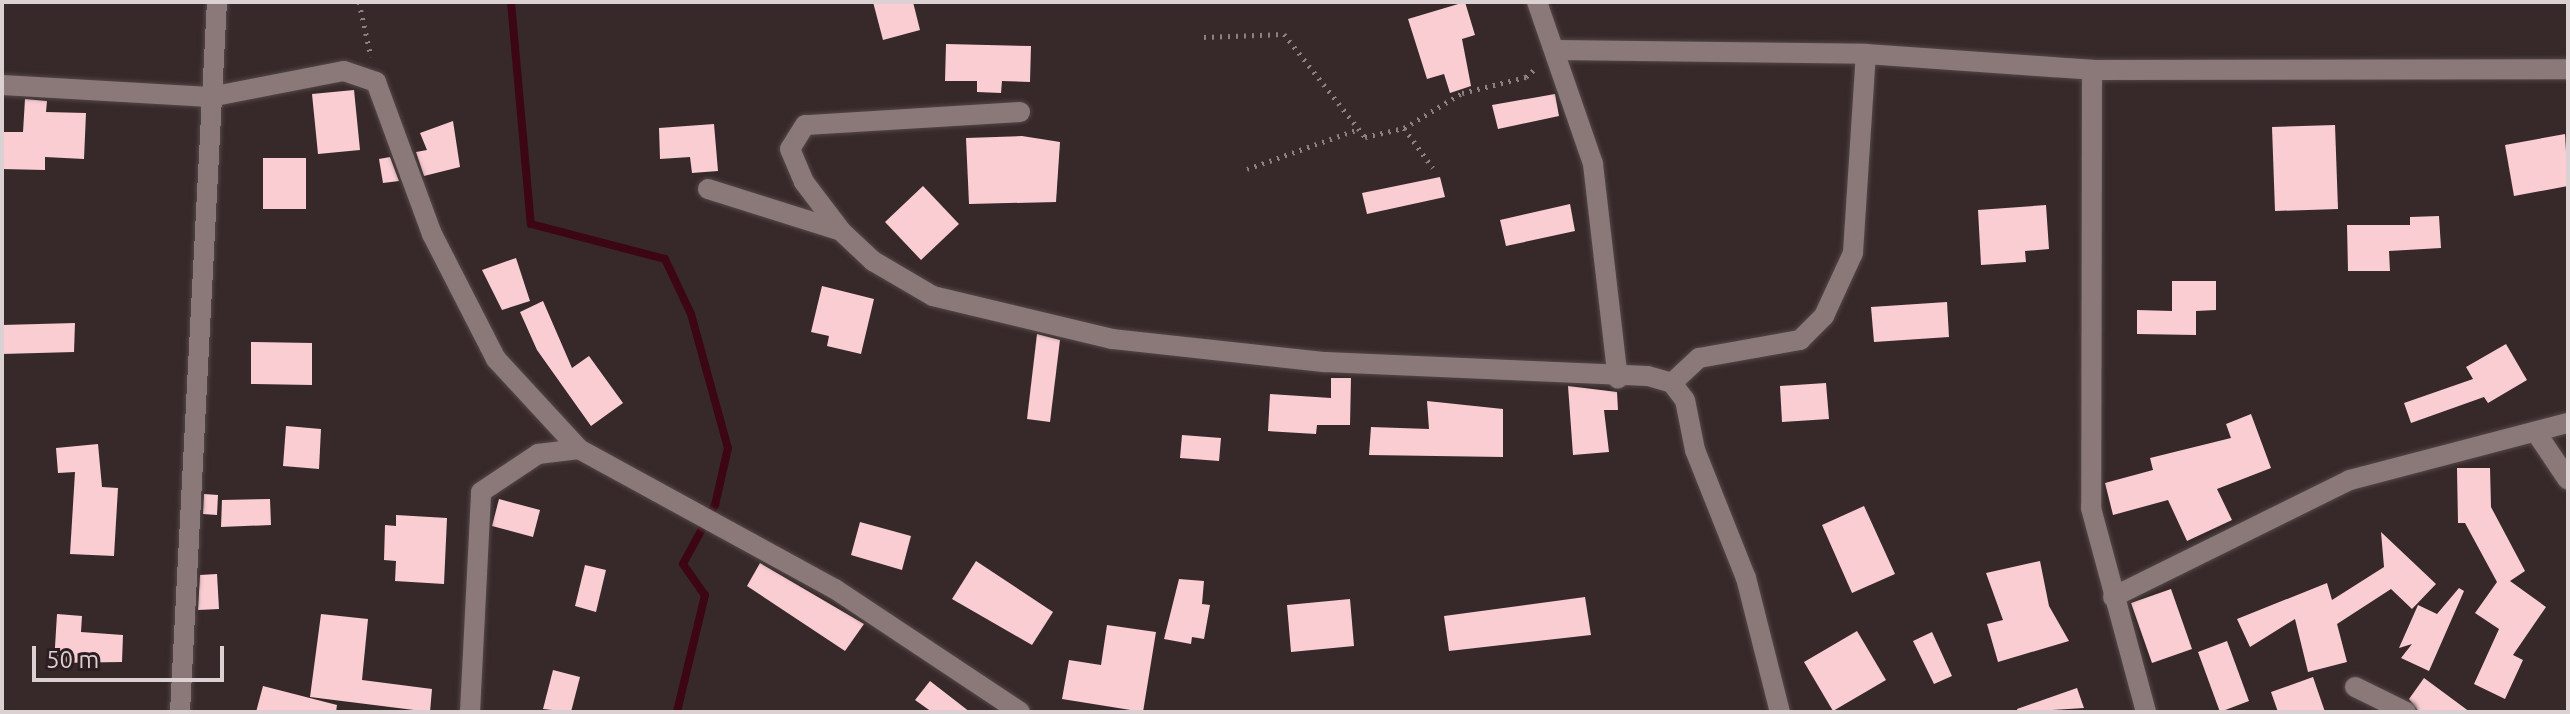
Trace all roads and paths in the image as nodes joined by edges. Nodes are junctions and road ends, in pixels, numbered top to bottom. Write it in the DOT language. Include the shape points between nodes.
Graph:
graph roads {
  1 [pos="217,2"];
  2 [pos="359,2"];
  3 [pos="1537,2"];
  4 [pos="1204,37"];
  5 [pos="1556,50"];
  6 [pos="1866,54"];
  7 [pos="2568,69"];
  8 [pos="2092,70"];
  9 [pos="376,82"];
  10 [pos="2,85"];
  11 [pos="210,97"];
  12 [pos="1020,112"];
  13 [pos="1404,128"];
  14 [pos="1356,130"];
  15 [pos="1433,168"];
  16 [pos="1247,169"];
  17 [pos="708,189"];
  18 [pos="841,231"];
  19 [pos="1618,379"];
  20 [pos="1672,383"];
  21 [pos="2568,423"];
  22 [pos="2537,434"];
  23 [pos="579,449"];
  24 [pos="2568,480"];
  25 [pos="2113,597"];
  26 [pos="2355,687"];
  27 [pos="180,712"];
  28 [pos="470,712"];
  29 [pos="1020,712"];
  30 [pos="1780,712"];
  31 [pos="2146,712"];
  32 [pos="2406,712"];
  1 -- 11 [label="street"];
  2 -- 9 [label="path"];
  3 -- 5 [label="street"];
  4 -- 14 [label="path" via="1284,34"];
  5 -- 6 [label="street"];
  5 -- 13 [label="path" via="1526,77 1462,93"];
  5 -- 19 [label="street" via="1593,164"];
  6 -- 8 [label="street"];
  6 -- 20 [label="street" via="1853,253 1824,316 1800,340 1699,358"];
  7 -- 8 [label="street"];
  8 -- 25 [label="street" via="2091,508"];
  9 -- 11 [label="street" via="344,71"];
  9 -- 23 [label="street" via="432,234 496,359"];
  10 -- 11 [label="street"];
  11 -- 27 [label="street"];
  12 -- 18 [label="street" via="805,125 790,149 804,182"];
  13 -- 14 [label="path" via="1377,137"];
  13 -- 15 [label="path"];
  14 -- 16 [label="path"];
  17 -- 18 [label="street"];
  18 -- 19 [label="street" via="873,261 933,296 1112,339 1325,362"];
  19 -- 20 [label="street"];
  20 -- 30 [label="street" via="1685,400 1695,450 1746,578"];
  21 -- 22 [label="street"];
  22 -- 24 [label="street"];
  22 -- 25 [label="street" via="2350,480"];
  23 -- 28 [label="street" via="538,454 481,492"];
  23 -- 29 [label="street" via="725,534 835,589"];
  25 -- 31 [label="street"];
  26 -- 32 [label="street"];
}
